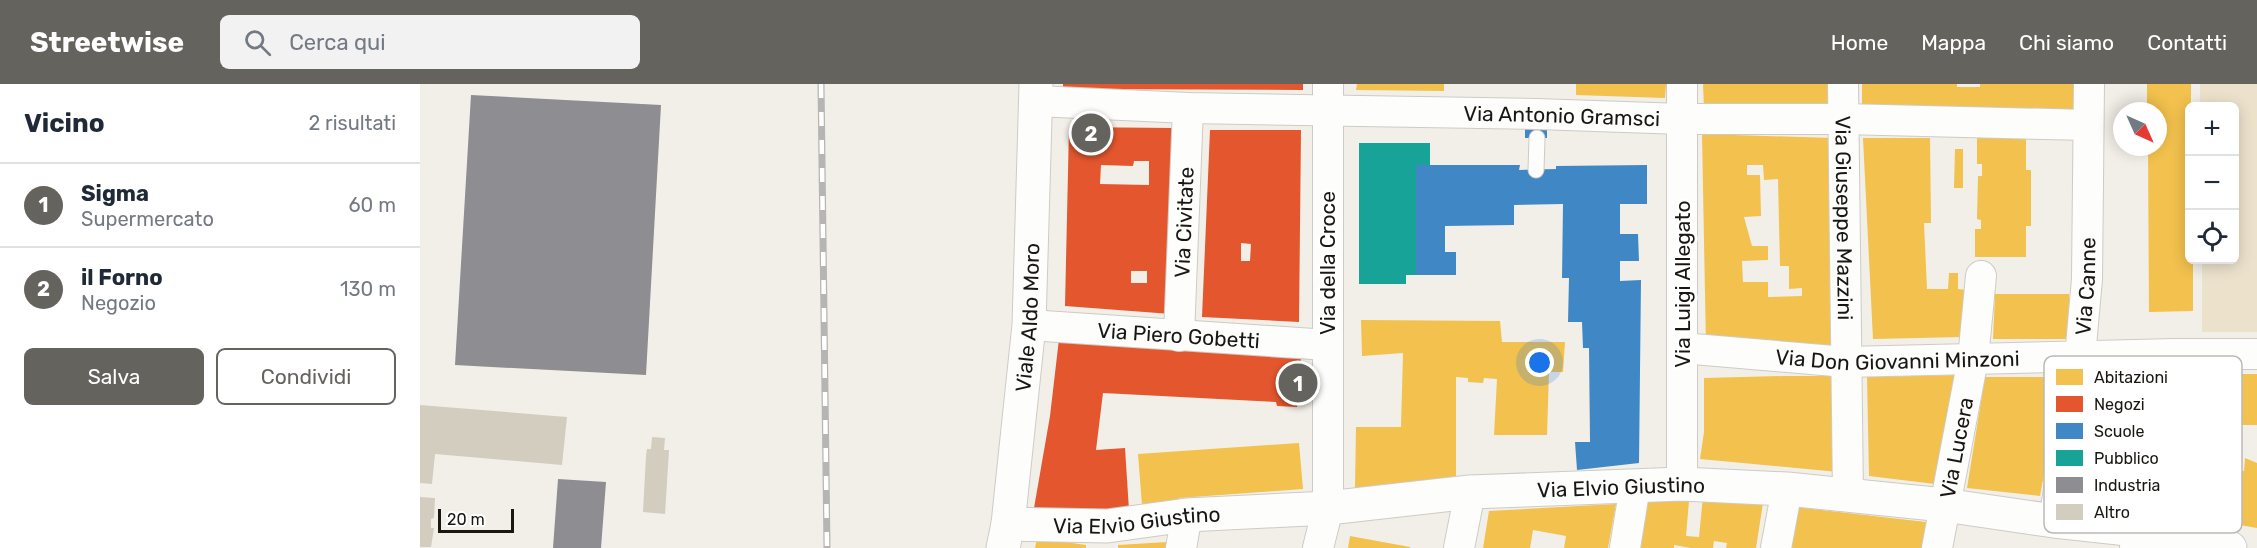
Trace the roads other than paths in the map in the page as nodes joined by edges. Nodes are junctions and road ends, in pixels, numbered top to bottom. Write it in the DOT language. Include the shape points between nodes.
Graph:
graph roads {
  1 [pos="1682,84"];
  2 [pos="1843,84"];
  3 [pos="2089,84"];
  4 [pos="1036,93"];
  5 [pos="1327,97"];
  6 [pos="1188,108"];
  7 [pos="1843,119"];
  8 [pos="1682,120"];
  9 [pos="2088,125"];
  10 [pos="1537,127"];
  11 [pos="1536,170"];
  12 [pos="1981,276"];
  13 [pos="1029,325"];
  14 [pos="1179,336"];
  15 [pos="1328,345"];
  16 [pos="1682,348"];
  17 [pos="2174,354"];
  18 [pos="2257,354"];
  19 [pos="2080,356"];
  20 [pos="2111,356"];
  21 [pos="2044,358"];
  22 [pos="1973,359"];
  23 [pos="1846,362"];
  24 [pos="1682,484"];
  25 [pos="1635,486"];
  26 [pos="1787,489"];
  27 [pos="1470,492"];
  28 [pos="1848,496"];
  29 [pos="1944,505"];
  30 [pos="1328,508"];
  31 [pos="1187,515"];
  32 [pos="2044,520"];
  33 [pos="2109,533"];
  34 [pos="1006,536"];
  35 [pos="1105,537"];
  36 [pos="2136,539"];
  37 [pos="1181,548"];
  38 [pos="1318,548"];
  39 [pos="1459,548"];
  40 [pos="1625,548"];
  41 [pos="1776,548"];
  42 [pos="1938,548"];
  43 [pos="2230,548"];
  1 -- 8 [label="street, Via Luigi Allegato"];
  2 -- 7 [label="street, Via Giuseppe Mazzini"];
  3 -- 9 [label="street, Via Canne"];
  4 -- 6 [label="street, Via Antonio Gramsci"];
  4 -- 13 [label="street, Viale Aldo Moro"];
  5 -- 6 [label="street, Via Antonio Gramsci"];
  5 -- 10 [label="street, Via Antonio Gramsci"];
  5 -- 15 [label="street, Via della Croce"];
  6 -- 14 [label="street, Via Civitate"];
  7 -- 8 [label="street, Via Antonio Gramsci"];
  7 -- 9 [label="street, Via Antonio Gramsci"];
  7 -- 23 [label="street, Via Giuseppe Mazzini"];
  8 -- 10 [label="street, Via Antonio Gramsci"];
  8 -- 16 [label="street, Via Luigi Allegato"];
  9 -- 19 [label="street, Via Canne" via="2086,279"];
  10 -- 11 [label="lane"];
  12 -- 22 [label="street, Via Lucera"];
  13 -- 14 [label="street, Via Piero Gobetti"];
  13 -- 34 [label="street, Viale Aldo Moro"];
  14 -- 15 [label="street, Via Piero Gobetti"];
  15 -- 30 [label="street, Via della Croce"];
  16 -- 23 [label="street, Via Don Giovanni Minzoni"];
  16 -- 24 [label="street, Via Luigi Allegato"];
  17 -- 18 [label="street, Via Don Giovanni Minzoni"];
  17 -- 20 [label="street, Via Don Giovanni Minzoni"];
  21 -- 22 [label="street, Via Don Giovanni Minzoni"];
  22 -- 23 [label="street, Via Don Giovanni Minzoni"];
  22 -- 29 [label="street, Via Lucera"];
  23 -- 28 [label="street, Via Giuseppe Mazzini"];
  24 -- 25 [label="street, Via Elvio Giustino"];
  24 -- 26 [label="street, Via Elvio Giustino"];
  25 -- 27 [label="street, Via Elvio Giustino"];
  25 -- 40 [label="street"];
  26 -- 28 [label="street, Via Elvio Giustino"];
  26 -- 41 [label="street"];
  27 -- 30 [label="street, Via Elvio Giustino"];
  27 -- 39 [label="street"];
  28 -- 29 [label="street, Via Elvio Giustino"];
  29 -- 32 [label="street, Via Elvio Giustino"];
  29 -- 42 [label="street, Via Lucera"];
  30 -- 31 [label="street, Via Elvio Giustino"];
  30 -- 38 [label="street, Via della Croce"];
  31 -- 35 [label="street, Via Elvio Giustino"];
  31 -- 37 [label="street"];
  33 -- 36 [label="street, Via Elvio Giustino"];
  34 -- 35 [label="street, Via Elvio Giustino"];
  36 -- 43 [label="street, Via Elvio Giustino"];
}
